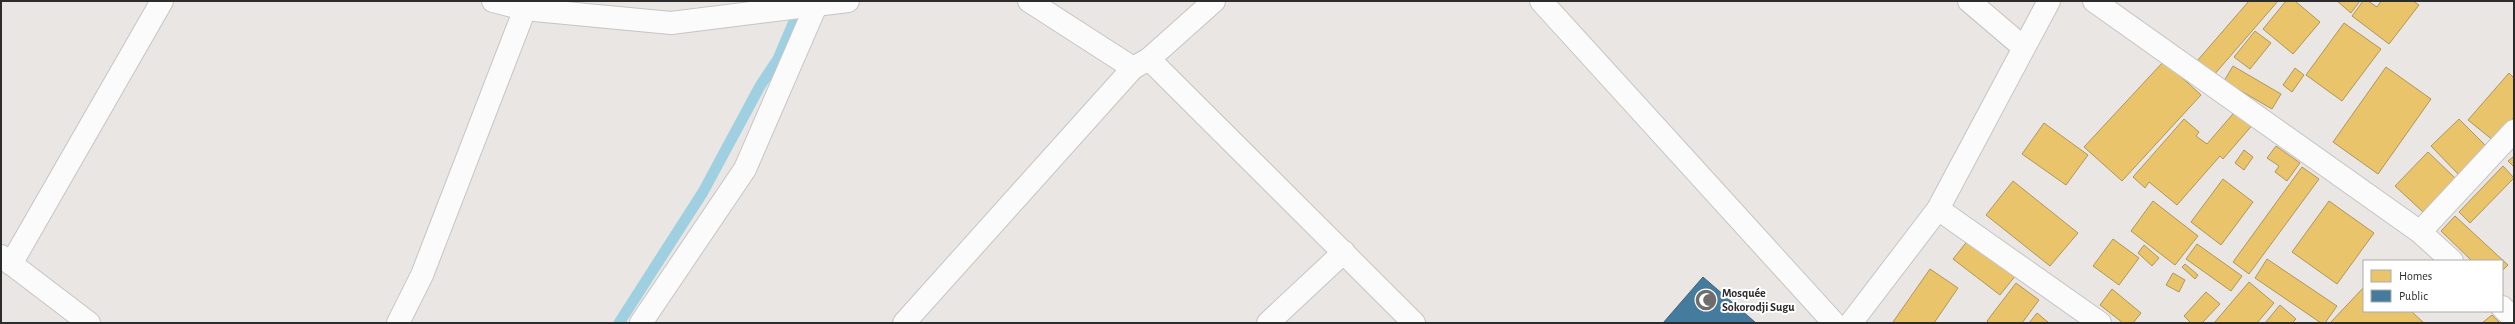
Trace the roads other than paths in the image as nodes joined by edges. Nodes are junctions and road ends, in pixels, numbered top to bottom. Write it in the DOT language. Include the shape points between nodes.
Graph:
graph roads {
  1 [pos="162,1"];
  2 [pos="493,1"];
  3 [pos="848,1"];
  4 [pos="1029,1"];
  5 [pos="1214,1"];
  6 [pos="1541,1"];
  7 [pos="1970,1"];
  8 [pos="2049,1"];
  9 [pos="2094,1"];
  10 [pos="817,4"];
  11 [pos="526,5"];
  12 [pos="2023,47"];
  13 [pos="1141,64"];
  14 [pos="2514,131"];
  15 [pos="1938,210"];
  16 [pos="2420,232"];
  17 [pos="1344,252"];
  18 [pos="6,260"];
  19 [pos="2451,260"];
  20 [pos="2503,308"];
  21 [pos="2514,318"];
  22 [pos="89,323"];
  23 [pos="398,323"];
  24 [pos="641,323"];
  25 [pos="904,323"];
  26 [pos="1268,323"];
  27 [pos="1414,323"];
  28 [pos="1834,323"];
  29 [pos="1851,323"];
  30 [pos="2100,323"];
  1 -- 18 [label="street"];
  2 -- 11 [label="street"];
  3 -- 10 [label="street"];
  4 -- 13 [label="street"];
  5 -- 13 [label="street"];
  6 -- 28 [label="street"];
  7 -- 12 [label="street"];
  8 -- 12 [label="street"];
  9 -- 16 [label="street"];
  10 -- 11 [label="street" via="671,23"];
  10 -- 24 [label="street" via="745,169"];
  11 -- 23 [label="street" via="422,275"];
  12 -- 15 [label="street"];
  13 -- 17 [label="street"];
  13 -- 25 [label="street"];
  14 -- 16 [label="street"];
  15 -- 29 [label="street"];
  15 -- 30 [label="street"];
  16 -- 19 [label="street"];
  17 -- 26 [label="street"];
  17 -- 27 [label="street"];
  18 -- 22 [label="street"];
  20 -- 21 [label="street"];
}
